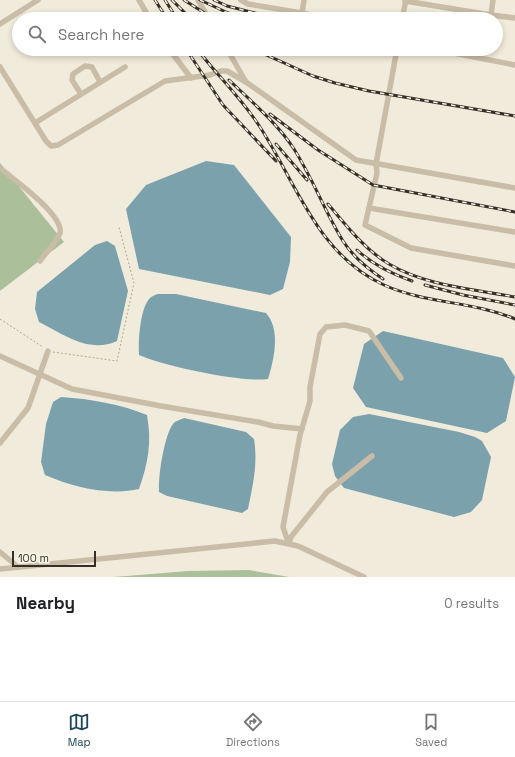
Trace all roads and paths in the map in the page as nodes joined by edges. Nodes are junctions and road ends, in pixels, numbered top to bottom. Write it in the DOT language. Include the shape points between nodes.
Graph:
graph roads {
  1 [pos="38,0"];
  2 [pos="138,0"];
  3 [pos="198,0"];
  4 [pos="241,0"];
  5 [pos="304,0"];
  6 [pos="493,0"];
  7 [pos="406,1"];
  8 [pos="19,12"];
  9 [pos="146,12"];
  10 [pos="205,12"];
  11 [pos="296,12"];
  12 [pos="302,12"];
  13 [pos="404,12"];
  14 [pos="473,12"];
  15 [pos="491,12"];
  16 [pos="12,16"];
  17 [pos="503,16"];
  18 [pos="515,18"];
  19 [pos="0,24"];
  20 [pos="174,56"];
  21 [pos="231,56"];
  22 [pos="396,56"];
  23 [pos="469,56"];
  24 [pos="515,65"];
  25 [pos="125,66"];
  26 [pos="0,67"];
  27 [pos="191,78"];
  28 [pos="100,82"];
  29 [pos="246,82"];
  30 [pos="80,94"];
  31 [pos="35,122"];
  32 [pos="376,164"];
  33 [pos="0,168"];
  34 [pos="515,188"];
  35 [pos="369,208"];
  36 [pos="119,227"];
  37 [pos="515,232"];
  38 [pos="40,262"];
  39 [pos="515,266"];
  40 [pos="0,319"];
  41 [pos="48,351"];
  42 [pos="0,356"];
  43 [pos="40,374"];
  44 [pos="401,378"];
  45 [pos="302,429"];
  46 [pos="0,443"];
  47 [pos="372,456"];
  48 [pos="288,543"];
  49 [pos="0,552"];
  50 [pos="18,567"];
  51 [pos="0,569"];
  52 [pos="364,577"];
  1 -- 8 [label="lane"];
  2 -- 9 [label="lane"];
  3 -- 10 [label="lane"];
  4 -- 11 [label="lane" via="248,4"];
  5 -- 12 [label="lane"];
  6 -- 15 [label="lane"];
  7 -- 13 [label="lane"];
  7 -- 14 [label="lane"];
  16 -- 19 [label="lane"];
  17 -- 18 [label="lane"];
  20 -- 27 [label="lane"];
  21 -- 29 [label="lane"];
  22 -- 32 [label="lane"];
  23 -- 24 [label="lane"];
  25 -- 28 [label="lane"];
  26 -- 31 [label="lane"];
  27 -- 29 [label="lane" via="227,71"];
  27 -- 31 [label="lane" via="166,81 58,145 51,146"];
  28 -- 30 [label="lane"];
  28 -- 30 [label="lane" via="92,67 85,66 73,74 72,80"];
  29 -- 32 [label="lane" via="356,160"];
  30 -- 31 [label="lane"];
  32 -- 34 [label="lane"];
  32 -- 35 [label="lane" via="377,173"];
  33 -- 38 [label="lane" via="43,204 59,224 60,234"];
  35 -- 37 [label="lane"];
  35 -- 39 [label="lane" via="365,225 411,248"];
  36 -- 41 [label="path" via="134,283 117,361"];
  40 -- 41 [label="path"];
  41 -- 43 [label="lane"];
  42 -- 43 [label="lane"];
  43 -- 45 [label="lane" via="72,389 273,426"];
  43 -- 46 [label="lane" via="28,408"];
  44 -- 45 [label="lane" via="369,331 345,325 326,327 320,334 310,387 310,401"];
  45 -- 48 [label="lane" via="283,527"];
  47 -- 48 [label="lane" via="327,492"];
  48 -- 50 [label="lane" via="275,540 258,541"];
  48 -- 52 [label="lane"];
  49 -- 50 [label="lane"];
  50 -- 51 [label="lane"];
}
